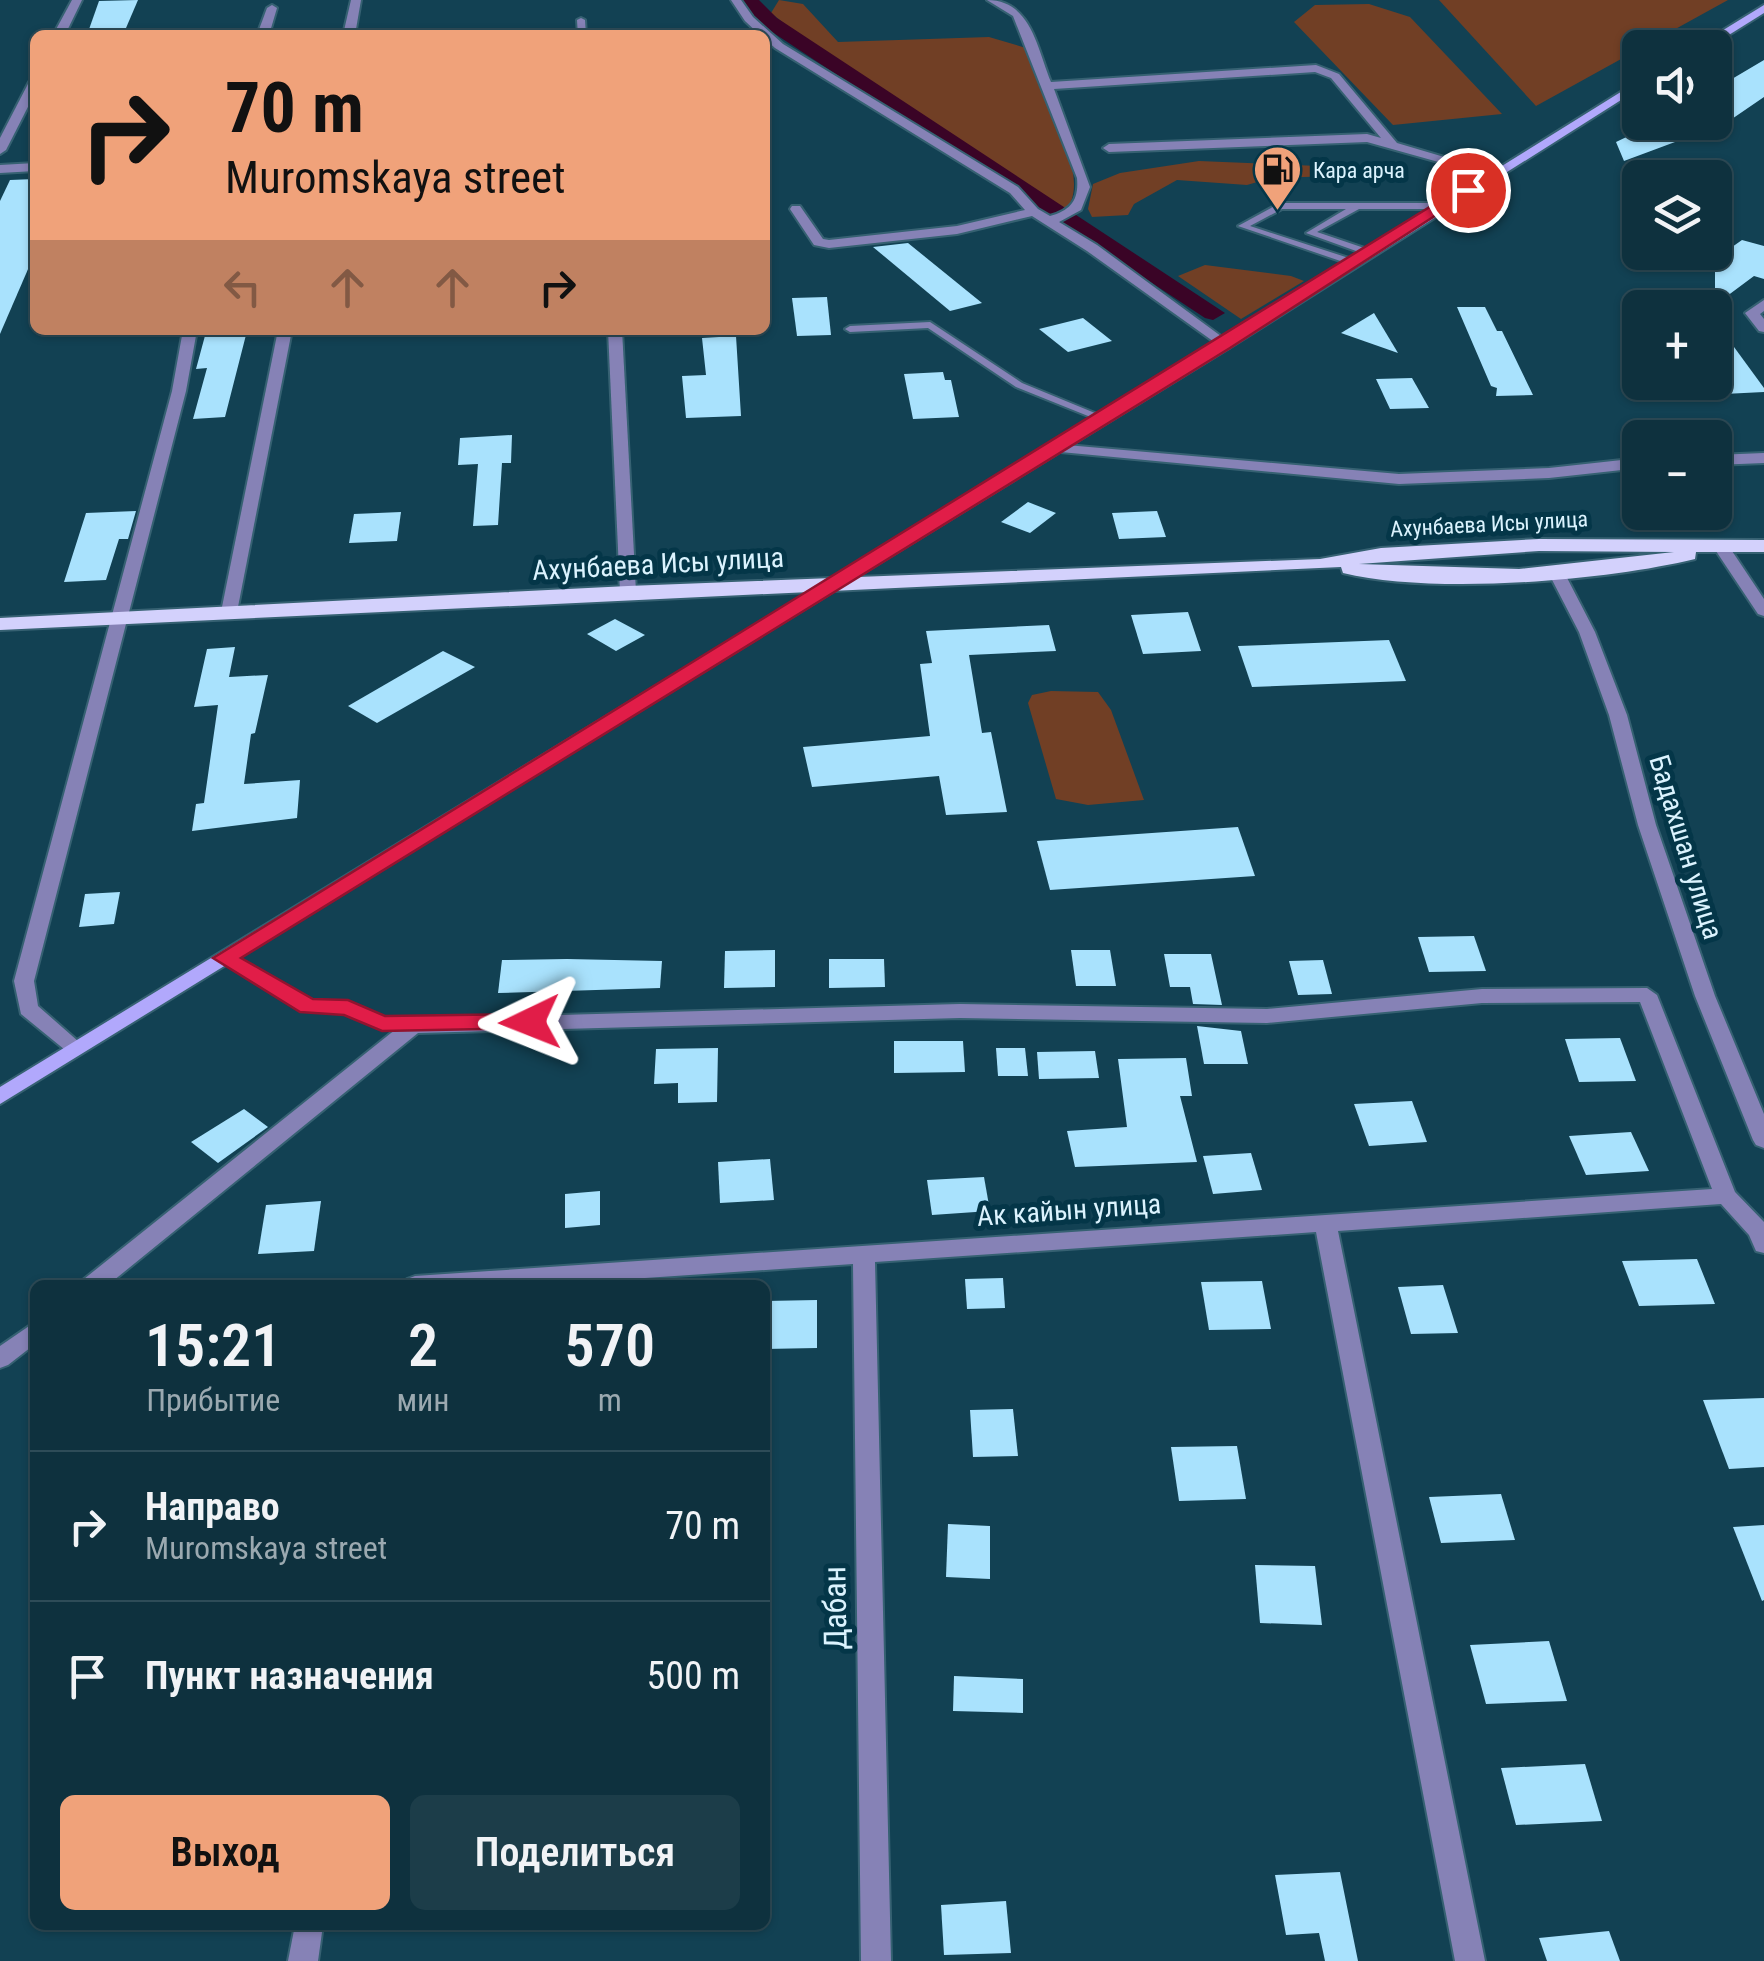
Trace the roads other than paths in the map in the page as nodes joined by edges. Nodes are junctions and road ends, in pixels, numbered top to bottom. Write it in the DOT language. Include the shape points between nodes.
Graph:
graph roads {
  1 [pos="77,0"];
  2 [pos="356,0"];
  3 [pos="736,0"];
  4 [pos="992,0"];
  5 [pos="272,8"];
  6 [pos="1764,8"];
  7 [pos="581,20"];
  8 [pos="62,30"];
  9 [pos="265,30"];
  10 [pos="350,30"];
  11 [pos="582,30"];
  12 [pos="762,30"];
  13 [pos="1728,30"];
  14 [pos="770,37"];
  15 [pos="1047,86"];
  16 [pos="30,92"];
  17 [pos="1622,95"];
  18 [pos="1391,142"];
  19 [pos="1108,148"];
  20 [pos="0,150"];
  21 [pos="30,167"];
  22 [pos="0,169"];
  23 [pos="1492,174"];
  24 [pos="1357,206"];
  25 [pos="1443,206"];
  26 [pos="796,209"];
  27 [pos="1034,212"];
  28 [pos="1061,218"];
  29 [pos="1370,253"];
  30 [pos="1355,262"];
  31 [pos="1764,304"];
  32 [pos="1764,328"];
  33 [pos="850,330"];
  34 [pos="189,335"];
  35 [pos="284,335"];
  36 [pos="616,335"];
  37 [pos="1224,345"];
  38 [pos="1102,418"];
  39 [pos="1055,448"];
  40 [pos="1764,458"];
  41 [pos="1732,459"];
  42 [pos="1622,465"];
  43 [pos="1764,546"];
  44 [pos="1722,548"];
  45 [pos="1320,565"];
  46 [pos="1556,572"];
  47 [pos="830,584"];
  48 [pos="628,592"];
  49 [pos="1764,611"];
  50 [pos="228,612"];
  51 [pos="120,618"];
  52 [pos="0,624"];
  53 [pos="225,958"];
  54 [pos="386,1034"];
  55 [pos="77,1049"];
  56 [pos="0,1097"];
  57 [pos="1764,1140"];
  58 [pos="1726,1196"];
  59 [pos="1325,1223"];
  60 [pos="1764,1245"];
  61 [pos="864,1254"];
  62 [pos="98,1280"];
  63 [pos="487,1280"];
  64 [pos="30,1335"];
  65 [pos="0,1359"];
  66 [pos="307,1930"];
  67 [pos="303,1961"];
  68 [pos="876,1961"];
  69 [pos="1470,1961"];
  1 -- 8 [label="street"];
  2 -- 10 [label="street"];
  3 -- 12 [label="street"];
  4 -- 15 [label="street" via="1018,14"];
  5 -- 9 [label="street"];
  6 -- 13 [label="main road"];
  7 -- 11 [label="lane"];
  14 -- 27 [label="street" via="1014,190"];
  15 -- 18 [label="street" via="1316,68 1335,76"];
  15 -- 28 [label="street" via="1085,189"];
  16 -- 20 [label="street"];
  17 -- 23 [label="main road"];
  18 -- 19 [label="street" via="1344,137"];
  18 -- 23 [label="street"];
  21 -- 22 [label="street"];
  23 -- 25 [label="main road"];
  24 -- 25 [label="lane"];
  24 -- 29 [label="lane" via="1310,233"];
  24 -- 30 [label="lane" via="1280,206 1242,226"];
  25 -- 29 [label="main road"];
  26 -- 27 [label="street" via="818,242 828,244 956,230"];
  27 -- 28 [label="street"];
  28 -- 37 [label="street"];
  29 -- 30 [label="main road"];
  30 -- 37 [label="main road"];
  31 -- 32 [label="street" via="1752,313"];
  33 -- 38 [label="lane" via="930,325 1019,385"];
  34 -- 51 [label="street"];
  35 -- 50 [label="street"];
  36 -- 48 [label="street"];
  37 -- 38 [label="main road"];
  38 -- 39 [label="main road"];
  39 -- 42 [label="street" via="1399,479"];
  39 -- 47 [label="main road"];
  40 -- 41 [label="street"];
  43 -- 44 [label="main road, Ахунбаева Исы улица"];
  44 -- 45 [label="main road, Ахунбаева Исы улица" via="1539,545 1381,554"];
  44 -- 46 [label="main road, Ахунбаева Исы улица"];
  44 -- 49 [label="street"];
  45 -- 46 [label="main road, Ахунбаева Исы улица" via="1387,573"];
  45 -- 47 [label="main road, Ахунбаева Исы улица"];
  46 -- 57 [label="street, Бадахшан улица" via="1612,699 1688,945"];
  47 -- 48 [label="main road, Ахунбаева Исы улица"];
  47 -- 53 [label="main road"];
  48 -- 50 [label="main road, Ахунбаева Исы улица"];
  50 -- 51 [label="main road, Ахунбаева Исы улица"];
  51 -- 52 [label="main road, Ахунбаева Исы улица"];
  51 -- 55 [label="street" via="24,981 28,1009"];
  53 -- 54 [label="lane" via="308,1007 348,1008"];
  53 -- 55 [label="main road"];
  54 -- 58 [label="street" via="412,1026 960,1011 1267,1016 1482,996 1647,995"];
  54 -- 62 [label="street"];
  55 -- 56 [label="main road"];
  58 -- 59 [label="street, Ак кайын улица"];
  58 -- 60 [label="street"];
  59 -- 61 [label="street, Ак кайын улица"];
  59 -- 69 [label="street"];
  61 -- 63 [label="street, Ак кайын улица"];
  61 -- 68 [label="street, Дабан"];
  64 -- 65 [label="street"];
  66 -- 67 [label="street"];
}
